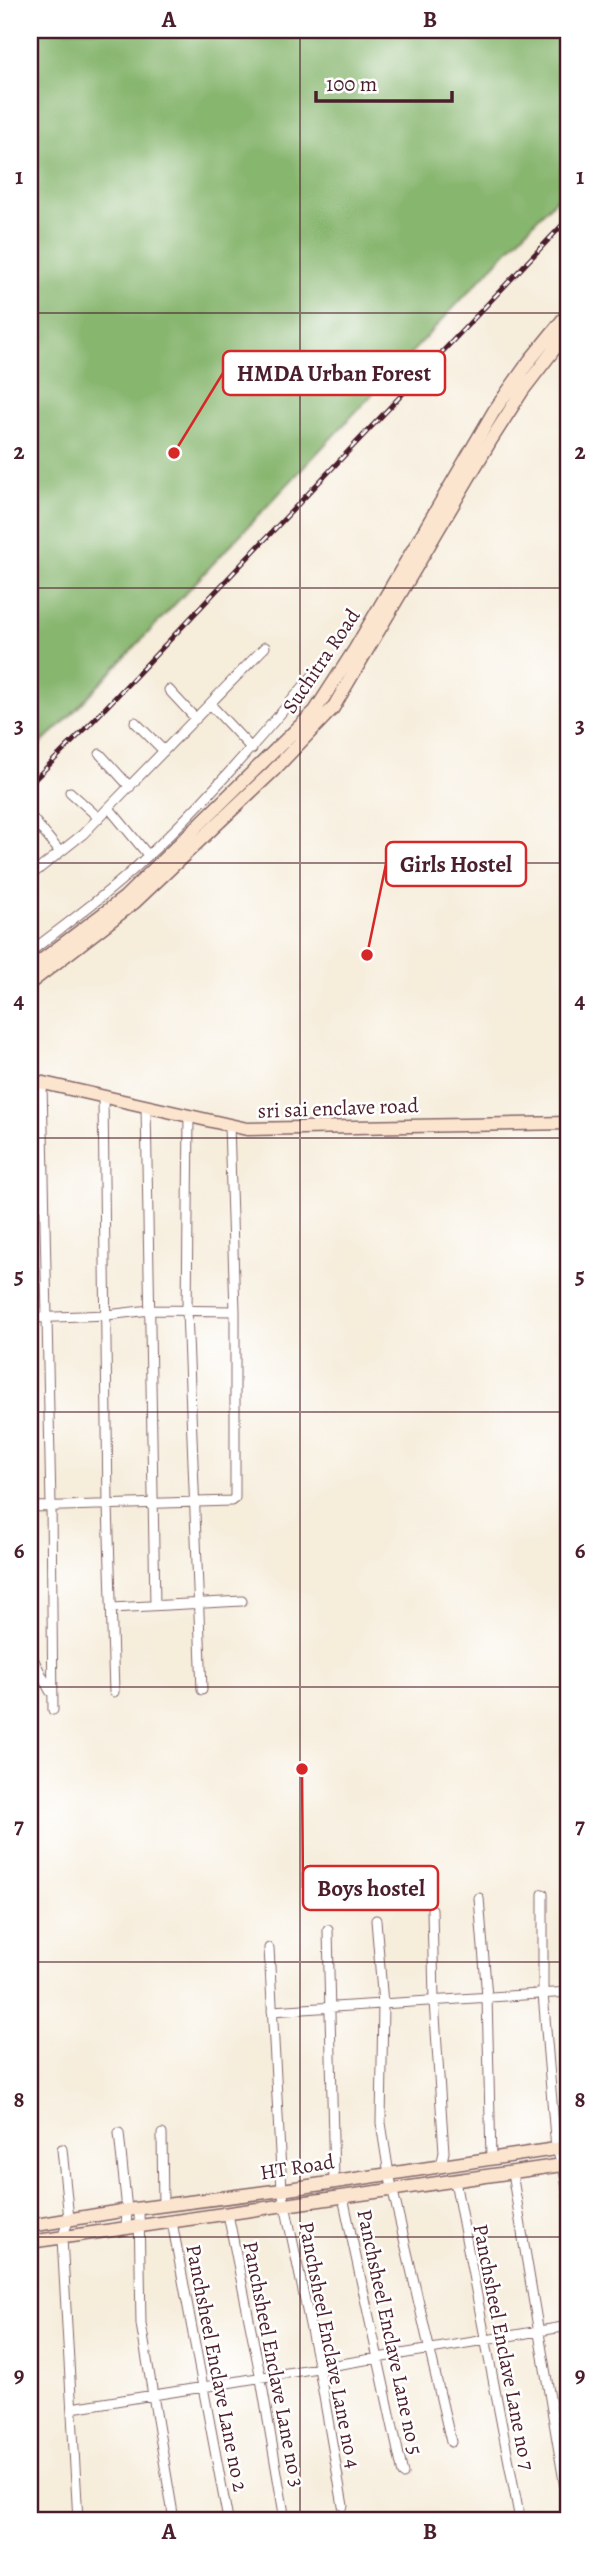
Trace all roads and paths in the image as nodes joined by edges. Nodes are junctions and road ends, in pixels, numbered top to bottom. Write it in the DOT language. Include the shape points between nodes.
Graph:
graph roads {
  1 [pos="569,312"];
  2 [pos="569,330"];
  3 [pos="265,647"];
  4 [pos="360,652"];
  5 [pos="314,674"];
  6 [pos="169,690"];
  7 [pos="210,704"];
  8 [pos="197,719"];
  9 [pos="135,722"];
  10 [pos="252,749"];
  11 [pos="164,751"];
  12 [pos="100,754"];
  13 [pos="130,787"];
  14 [pos="70,792"];
  15 [pos="109,808"];
  16 [pos="99,818"];
  17 [pos="33,819"];
  18 [pos="60,852"];
  19 [pos="148,855"];
  20 [pos="30,876"];
  21 [pos="30,952"];
  22 [pos="30,968"];
  23 [pos="30,983"];
  24 [pos="36,1081"];
  25 [pos="103,1097"];
  26 [pos="146,1107"];
  27 [pos="189,1117"];
  28 [pos="569,1123"];
  29 [pos="229,1125"];
  30 [pos="150,1310"];
  31 [pos="187,1311"];
  32 [pos="235,1311"];
  33 [pos="107,1315"];
  34 [pos="47,1317"];
  35 [pos="30,1318"];
  36 [pos="193,1501"];
  37 [pos="152,1502"];
  38 [pos="108,1505"];
  39 [pos="51,1506"];
  40 [pos="30,1507"];
  41 [pos="242,1601"];
  42 [pos="197,1602"];
  43 [pos="155,1605"];
  44 [pos="112,1608"];
  45 [pos="30,1653"];
  46 [pos="202,1690"];
  47 [pos="114,1692"];
  48 [pos="51,1693"];
  49 [pos="52,1710"];
  50 [pos="543,1894"];
  51 [pos="479,1898"];
  52 [pos="432,1909"];
  53 [pos="376,1920"];
  54 [pos="328,1930"];
  55 [pos="269,1948"];
  56 [pos="569,1992"];
  57 [pos="543,1994"];
  58 [pos="487,1997"];
  59 [pos="434,2001"];
  60 [pos="383,2004"];
  61 [pos="331,2007"];
  62 [pos="272,2011"];
  63 [pos="119,2133"];
  64 [pos="162,2134"];
  65 [pos="563,2148"];
  66 [pos="62,2149"];
  67 [pos="491,2158"];
  68 [pos="566,2164"];
  69 [pos="440,2166"];
  70 [pos="512,2173"];
  71 [pos="389,2174"];
  72 [pos="334,2181"];
  73 [pos="455,2181"];
  74 [pos="393,2189"];
  75 [pos="282,2190"];
  76 [pos="343,2197"];
  77 [pos="569,2199"];
  78 [pos="163,2206"];
  79 [pos="285,2206"];
  80 [pos="133,2209"];
  81 [pos="228,2214"];
  82 [pos="69,2219"];
  83 [pos="172,2222"];
  84 [pos="30,2226"];
  85 [pos="140,2226"];
  86 [pos="126,2228"];
  87 [pos="62,2238"];
  88 [pos="30,2242"];
  89 [pos="569,2326"];
  90 [pos="540,2331"];
  91 [pos="484,2342"];
  92 [pos="428,2351"];
  93 [pos="379,2357"];
  94 [pos="319,2368"];
  95 [pos="261,2379"];
  96 [pos="205,2388"];
  97 [pos="153,2395"];
  98 [pos="72,2408"];
  99 [pos="451,2442"];
  100 [pos="403,2474"];
  101 [pos="343,2506"];
  102 [pos="569,2511"];
  103 [pos="78,2520"];
  104 [pos="174,2520"];
  105 [pos="228,2520"];
  106 [pos="285,2520"];
  107 [pos="520,2520"];
  1 -- 4 [label="main road, Suchitra Road" via="495,411"];
  2 -- 4 [label="main road, Suchitra Road" via="523,390"];
  3 -- 7 [label="street"];
  4 -- 22 [label="main road, Suchitra Road" via="294,733 124,898"];
  4 -- 23 [label="main road, Suchitra Road" via="333,708 273,771 135,902"];
  5 -- 10 [label="street"];
  6 -- 8 [label="street"];
  7 -- 8 [label="street"];
  7 -- 10 [label="street"];
  8 -- 11 [label="street"];
  9 -- 11 [label="street"];
  10 -- 19 [label="street"];
  11 -- 13 [label="street"];
  12 -- 13 [label="street"];
  13 -- 15 [label="street"];
  14 -- 16 [label="street"];
  15 -- 16 [label="street"];
  15 -- 19 [label="street"];
  16 -- 18 [label="street"];
  17 -- 18 [label="street"];
  18 -- 20 [label="street"];
  19 -- 21 [label="street"];
  24 -- 25 [label="main road, sri sai enclave road"];
  24 -- 34 [label="street"];
  25 -- 26 [label="main road, sri sai enclave road"];
  25 -- 33 [label="street"];
  26 -- 27 [label="main road, sri sai enclave road"];
  26 -- 30 [label="street"];
  27 -- 29 [label="main road, sri sai enclave road"];
  27 -- 31 [label="street"];
  28 -- 29 [label="main road, sri sai enclave road" via="247,1129"];
  29 -- 32 [label="street"];
  30 -- 31 [label="street"];
  30 -- 33 [label="street"];
  30 -- 37 [label="street"];
  31 -- 32 [label="street"];
  31 -- 36 [label="street"];
  32 -- 36 [label="street" via="235,1498"];
  33 -- 34 [label="street"];
  33 -- 38 [label="street"];
  34 -- 35 [label="street"];
  34 -- 39 [label="street"];
  36 -- 37 [label="street"];
  36 -- 42 [label="street"];
  37 -- 38 [label="street"];
  37 -- 43 [label="street"];
  38 -- 39 [label="street"];
  38 -- 44 [label="street"];
  39 -- 40 [label="street"];
  39 -- 48 [label="street"];
  41 -- 42 [label="street"];
  42 -- 43 [label="street"];
  42 -- 46 [label="street"];
  43 -- 44 [label="street"];
  44 -- 47 [label="street"];
  45 -- 48 [label="street"];
  48 -- 49 [label="street"];
  50 -- 57 [label="street"];
  51 -- 58 [label="street"];
  52 -- 59 [label="street"];
  53 -- 60 [label="street"];
  54 -- 61 [label="street"];
  55 -- 62 [label="street, Panchsheel Enclave Lane no 4"];
  56 -- 57 [label="street"];
  57 -- 58 [label="street"];
  57 -- 65 [label="street"];
  58 -- 59 [label="street"];
  58 -- 67 [label="street"];
  59 -- 60 [label="street"];
  59 -- 69 [label="street" via="444,2152"];
  60 -- 61 [label="street"];
  60 -- 71 [label="street" via="381,2123"];
  61 -- 62 [label="street"];
  61 -- 72 [label="street"];
  62 -- 75 [label="street, Panchsheel Enclave Lane no 4"];
  63 -- 80 [label="street"];
  64 -- 78 [label="street"];
  65 -- 67 [label="main road, HT Road"];
  65 -- 68 [label="street"];
  66 -- 82 [label="street"];
  67 -- 69 [label="main road, HT Road"];
  68 -- 70 [label="main road, HT Road"];
  68 -- 77 [label="street"];
  69 -- 71 [label="main road, HT Road"];
  70 -- 73 [label="main road, HT Road"];
  70 -- 90 [label="street"];
  71 -- 72 [label="main road, HT Road"];
  71 -- 74 [label="street"];
  72 -- 75 [label="main road, HT Road"];
  73 -- 74 [label="main road, HT Road"];
  73 -- 91 [label="street, Panchsheel Enclave Lane no 7"];
  74 -- 76 [label="main road, HT Road"];
  74 -- 92 [label="street"];
  75 -- 78 [label="main road, HT Road"];
  75 -- 79 [label="street, Panchsheel Enclave Lane no 4"];
  76 -- 79 [label="main road, HT Road"];
  76 -- 93 [label="street, Panchsheel Enclave Lane no 5"];
  78 -- 80 [label="main road, HT Road"];
  79 -- 81 [label="main road, HT Road"];
  79 -- 94 [label="street, Panchsheel Enclave Lane no 4"];
  80 -- 82 [label="main road, HT Road"];
  80 -- 85 [label="street"];
  80 -- 86 [label="street"];
  81 -- 83 [label="main road, HT Road"];
  81 -- 95 [label="street, Panchsheel Enclave Lane no 3"];
  82 -- 84 [label="main road, HT Road"];
  82 -- 87 [label="street"];
  83 -- 85 [label="main road, HT Road"];
  83 -- 96 [label="street, Panchsheel Enclave Lane no 2"];
  85 -- 86 [label="main road, HT Road"];
  85 -- 97 [label="street" via="141,2324"];
  86 -- 87 [label="main road, HT Road"];
  87 -- 88 [label="main road, HT Road"];
  87 -- 98 [label="street"];
  89 -- 90 [label="street"];
  90 -- 91 [label="street"];
  90 -- 102 [label="street"];
  91 -- 92 [label="street"];
  91 -- 107 [label="street, Panchsheel Enclave Lane no 7"];
  92 -- 93 [label="street"];
  92 -- 99 [label="street"];
  93 -- 94 [label="street"];
  93 -- 100 [label="street, Panchsheel Enclave Lane no 5"];
  94 -- 95 [label="street"];
  94 -- 101 [label="street, Panchsheel Enclave Lane no 4"];
  95 -- 96 [label="street"];
  95 -- 106 [label="street, Panchsheel Enclave Lane no 3"];
  96 -- 97 [label="street"];
  96 -- 105 [label="street, Panchsheel Enclave Lane no 2"];
  97 -- 98 [label="street"];
  97 -- 104 [label="street"];
  98 -- 103 [label="street"];
}
